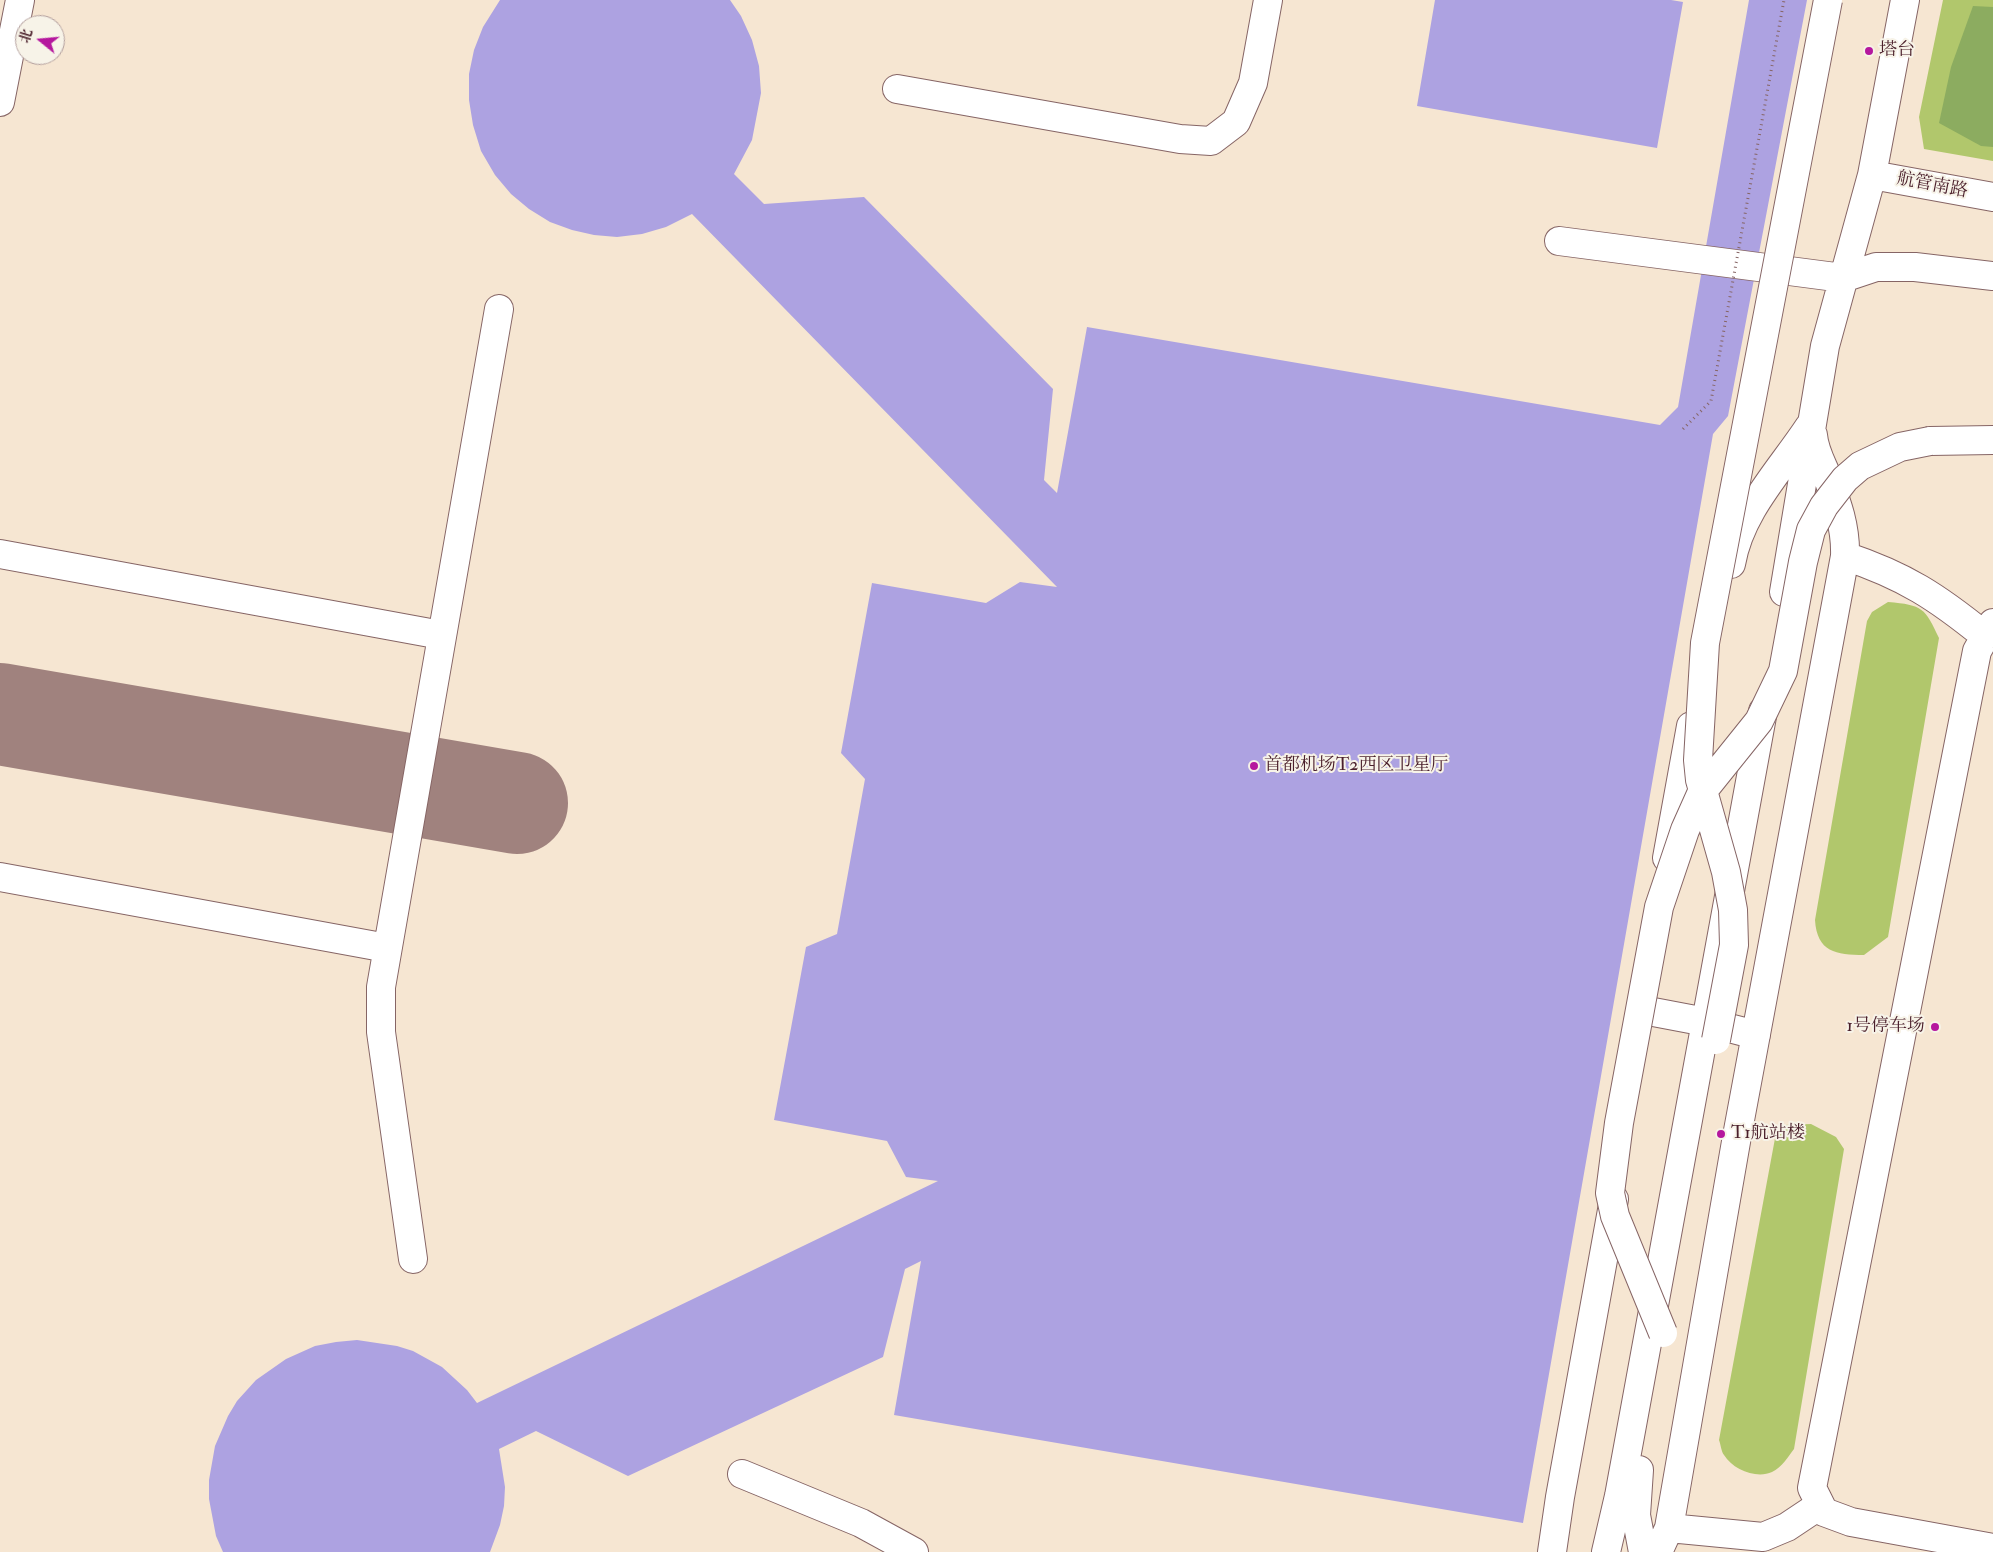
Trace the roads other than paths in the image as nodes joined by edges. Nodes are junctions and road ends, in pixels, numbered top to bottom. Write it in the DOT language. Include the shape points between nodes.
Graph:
graph roads {
  1 [pos="20,0"];
  2 [pos="1268,0"];
  3 [pos="1828,0"];
  4 [pos="1905,0"];
  5 [pos="897,89"];
  6 [pos="0,102"];
  7 [pos="1872,175"];
  8 [pos="1993,198"];
  9 [pos="1559,241"];
  10 [pos="1993,276"];
  11 [pos="1843,278"];
  12 [pos="499,309"];
  13 [pos="1812,421"];
  14 [pos="1993,440"];
  15 [pos="0,554"];
  16 [pos="1845,556"];
  17 [pos="1989,630"];
  18 [pos="441,635"];
  19 [pos="1705,643"];
  20 [pos="1783,671"];
  21 [pos="1702,792"];
  22 [pos="0,877"];
  23 [pos="1658,907"];
  24 [pos="1734,945"];
  25 [pos="387,948"];
  26 [pos="1648,1011"];
  27 [pos="1706,1022"];
  28 [pos="1756,1035"];
  29 [pos="413,1259"];
  30 [pos="1662,1333"];
  31 [pos="742,1474"];
  32 [pos="1820,1505"];
  33 [pos="1664,1540"];
  34 [pos="1993,1548"];
  35 [pos="914,1552"];
  36 [pos="1552,1552"];
  37 [pos="1606,1552"];
  38 [pos="1643,1552"];
  1 -- 6 [label="street"];
  2 -- 5 [label="street" via="1253,83 1236,122 1211,141 1180,139"];
  3 -- 19 [label="street, bridge"];
  4 -- 7 [label="street"];
  7 -- 8 [label="street, 航管南路"];
  7 -- 11 [label="street"];
  9 -- 11 [label="street"];
  10 -- 11 [label="street" via="1876,267"];
  11 -- 13 [label="street" via="1825,346"];
  12 -- 18 [label="street"];
  13 -- 16 [label="street" via="1814,448 1846,536"];
  13 -- 26 [label="street" via="1764,489 1737,535"];
  13 -- 27 [label="street" via="1788,572"];
  14 -- 20 [label="street, bridge" via="1930,441 1900,448 1860,466 1845,479 1811,530"];
  15 -- 18 [label="street"];
  16 -- 17 [label="street" via="1882,568 1916,585"];
  16 -- 28 [label="street"];
  17 -- 32 [label="street" via="1977,651 1812,1488"];
  18 -- 25 [label="street"];
  19 -- 21 [label="street, bridge" via="1698,760"];
  19 -- 23 [label="street, bridge"];
  20 -- 21 [label="street, bridge" via="1759,721"];
  20 -- 24 [label="street, bridge"];
  21 -- 23 [label="street, bridge"];
  21 -- 24 [label="street, bridge" via="1726,872 1733,910"];
  22 -- 25 [label="street"];
  23 -- 30 [label="street, bridge" via="1619,1123 1610,1193 1615,1216"];
  24 -- 30 [label="street, bridge"];
  25 -- 29 [label="street" via="381,987 380,1032"];
  26 -- 27 [label="street"];
  26 -- 36 [label="street"];
  27 -- 28 [label="street"];
  27 -- 37 [label="street"];
  28 -- 33 [label="street"];
  30 -- 38 [label="street" via="1637,1484 1636,1515"];
  31 -- 35 [label="street" via="860,1523"];
  32 -- 33 [label="street" via="1787,1528 1763,1537"];
  32 -- 34 [label="street" via="1824,1512 1851,1522"];
}
